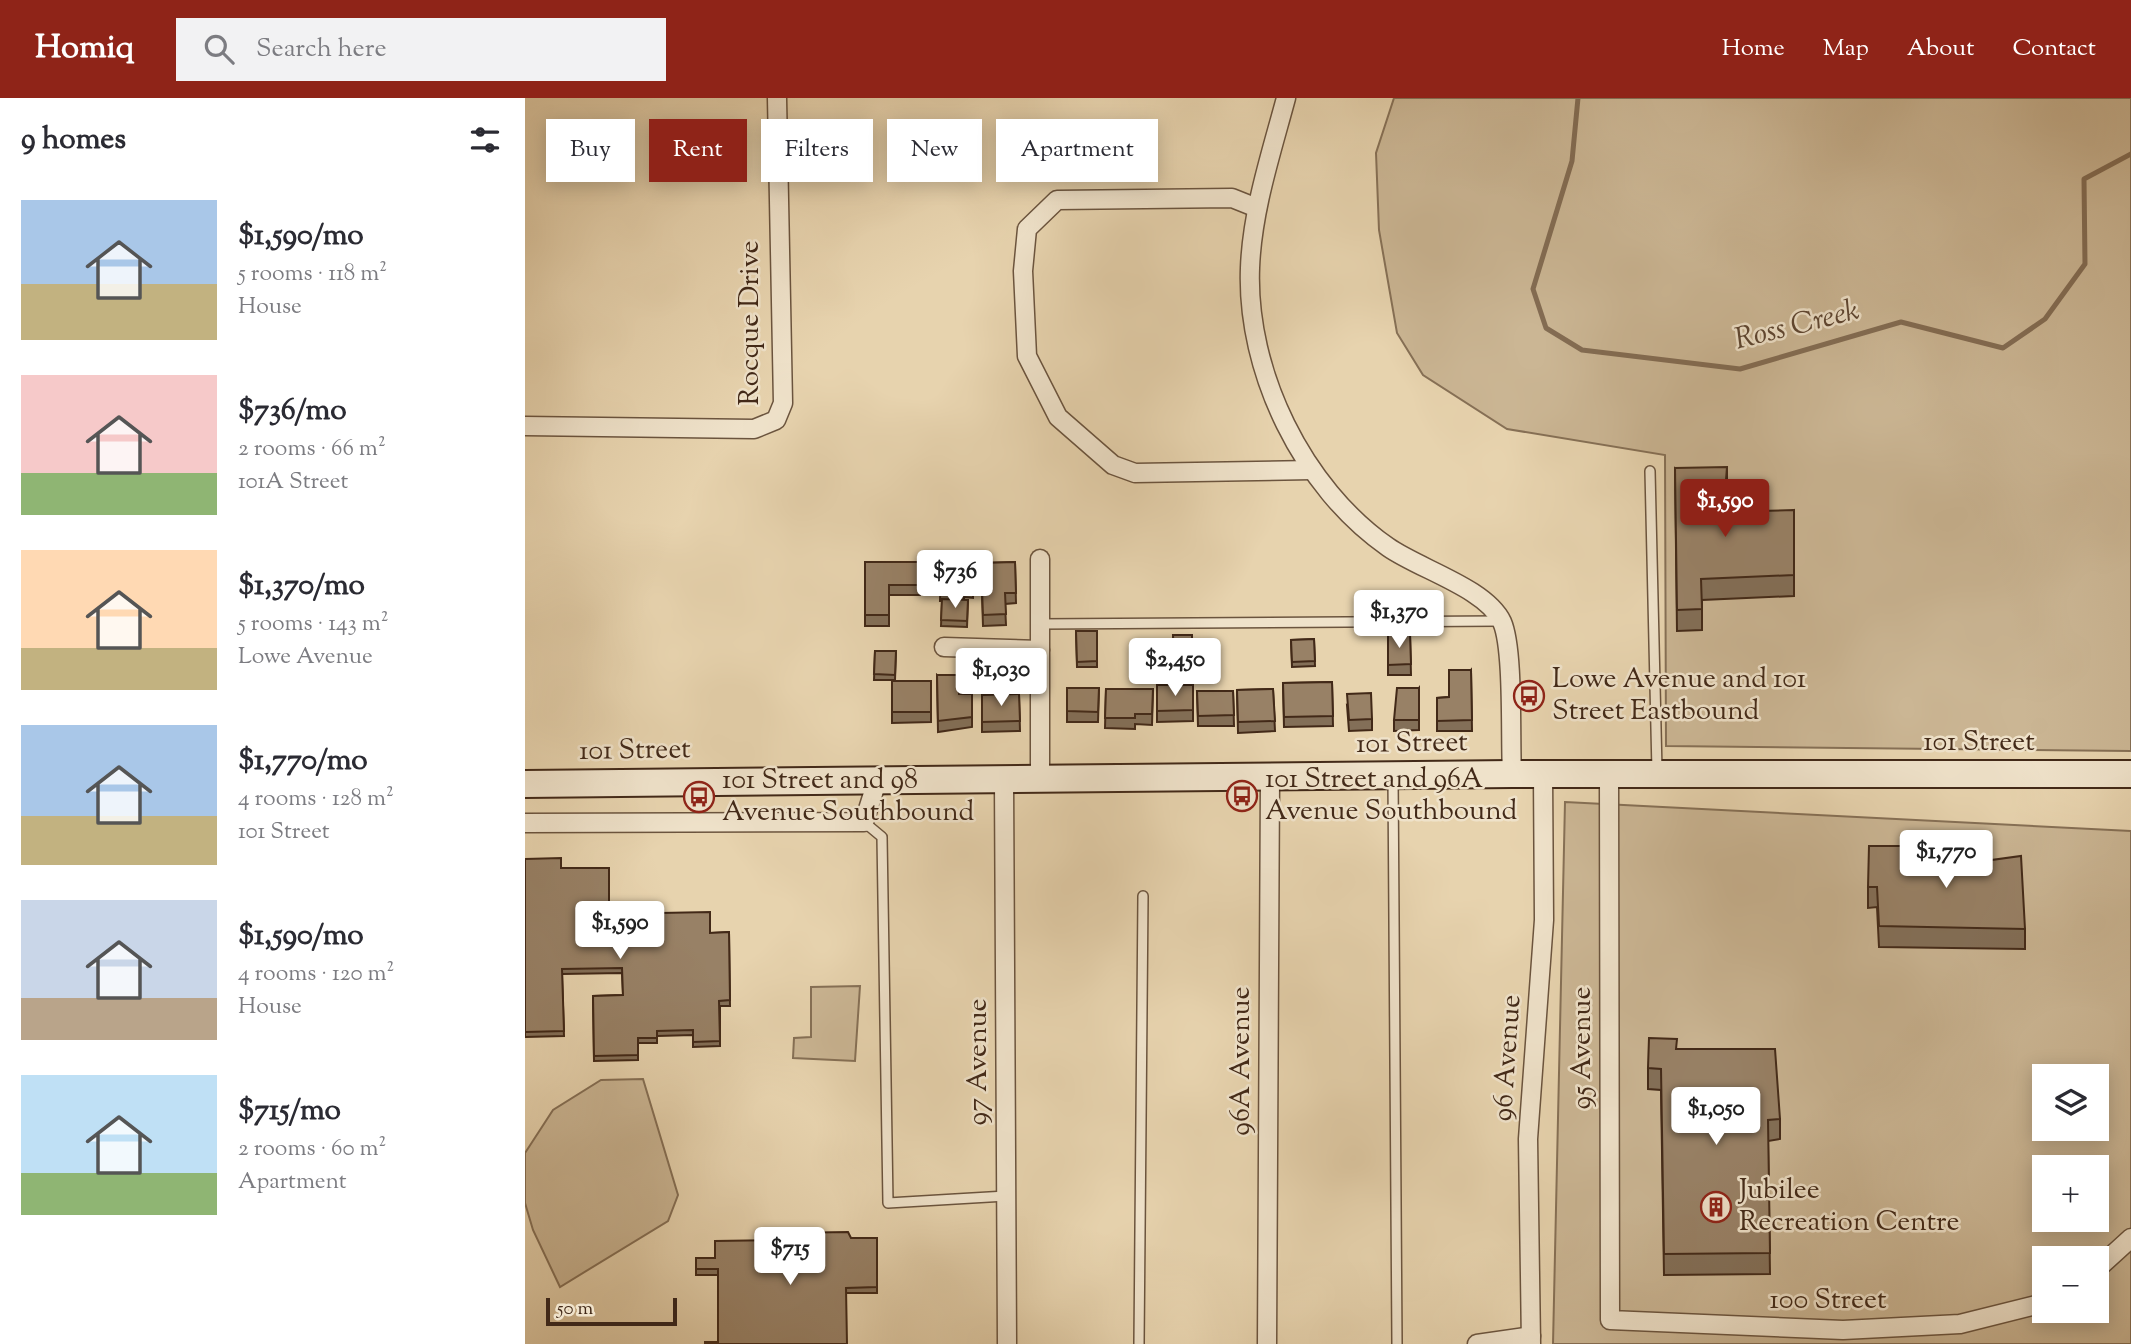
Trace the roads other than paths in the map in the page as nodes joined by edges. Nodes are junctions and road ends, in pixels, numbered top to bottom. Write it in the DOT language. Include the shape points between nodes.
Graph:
graph roads {
  1 [pos="777,98"];
  2 [pos="1286,98"];
  3 [pos="1257,208"];
  4 [pos="525,426"];
  5 [pos="1312,470"];
  6 [pos="1650,471"];
  7 [pos="1040,559"];
  8 [pos="1501,621"];
  9 [pos="1040,624"];
  10 [pos="944,647"];
  11 [pos="1040,650"];
  12 [pos="1511,774"];
  13 [pos="2131,774"];
  14 [pos="1393,775"];
  15 [pos="1543,775"];
  16 [pos="1609,776"];
  17 [pos="1657,776"];
  18 [pos="1270,778"];
  19 [pos="877,780"];
  20 [pos="1040,780"];
  21 [pos="1004,781"];
  22 [pos="525,784"];
  23 [pos="864,822"];
  24 [pos="525,823"];
  25 [pos="1143,896"];
  26 [pos="1006,1196"];
  27 [pos="2131,1238"];
  28 [pos="2109,1258"];
  29 [pos="2032,1308"];
  30 [pos="1610,1320"];
  31 [pos="1531,1340"];
  32 [pos="1007,1344"];
  33 [pos="1139,1344"];
  34 [pos="1267,1344"];
  35 [pos="1397,1344"];
  36 [pos="1477,1344"];
  1 -- 4 [label="street, Rocque Drive" via="783,403 776,420 754,429"];
  2 -- 3 [label="street"];
  3 -- 5 [label="street" via="1250,300 1258,348 1272,392"];
  3 -- 5 [label="street" via="1233,198 1057,200 1027,229 1023,271 1027,356 1058,417 1123,470"];
  5 -- 8 [label="street" via="1381,542 1482,599"];
  6 -- 17 [label="lane"];
  7 -- 9 [label="street"];
  8 -- 9 [label="lane"];
  8 -- 12 [label="street" via="1508,651"];
  9 -- 11 [label="street"];
  10 -- 11 [label="street"];
  11 -- 20 [label="street"];
  12 -- 14 [label="street, 101 Street"];
  12 -- 15 [label="street, 101 Street"];
  13 -- 17 [label="street, 101 Street"];
  14 -- 18 [label="street, 101 Street"];
  14 -- 35 [label="lane"];
  15 -- 16 [label="street, 101 Street"];
  15 -- 31 [label="street, 96 Avenue" via="1544,920 1528,1139"];
  16 -- 17 [label="street, 101 Street"];
  16 -- 30 [label="street, 95 Avenue"];
  18 -- 20 [label="street, 101 Street"];
  18 -- 34 [label="street, 96A Avenue"];
  19 -- 21 [label="street, 101 Street"];
  19 -- 22 [label="street, 101 Street"];
  19 -- 23 [label="street"];
  20 -- 21 [label="street, 101 Street"];
  21 -- 26 [label="street, 97 Avenue"];
  23 -- 24 [label="street"];
  23 -- 26 [label="lane" via="882,837 888,1203"];
  25 -- 33 [label="lane"];
  26 -- 32 [label="street, 97 Avenue"];
  27 -- 28 [label="street"];
  29 -- 30 [label="street, 100 Street" via="1959,1324 1843,1330"];
  31 -- 36 [label="street"];
}
